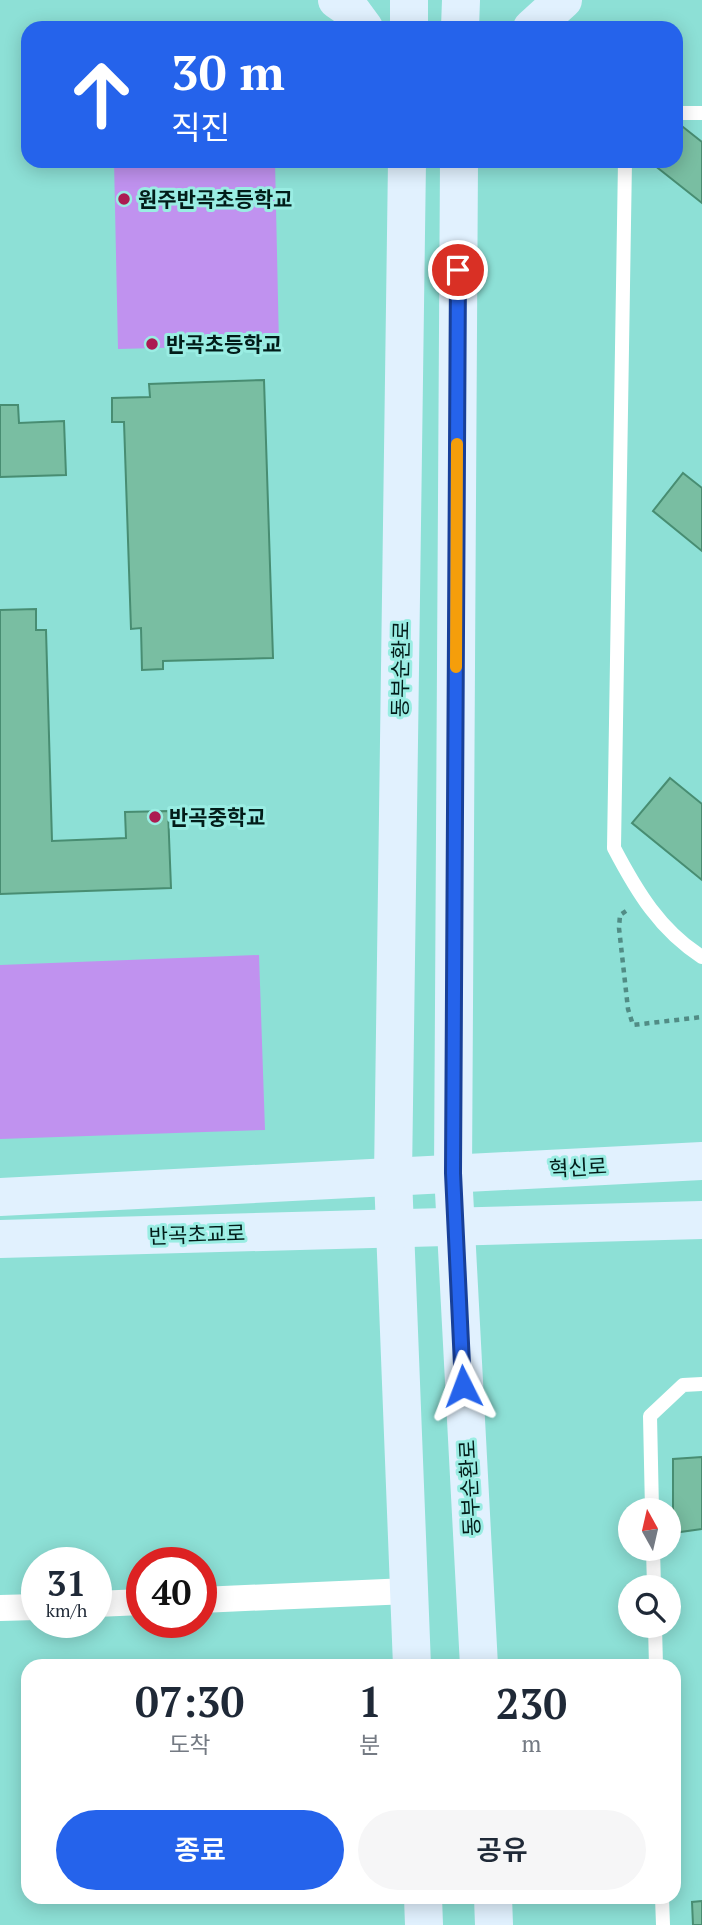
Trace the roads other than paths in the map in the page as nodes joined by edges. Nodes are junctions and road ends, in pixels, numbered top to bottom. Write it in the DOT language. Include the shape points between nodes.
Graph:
graph roads {
  1 [pos="337,0"];
  2 [pos="409,0"];
  3 [pos="461,0"];
  4 [pos="563,0"];
  5 [pos="359,21"];
  6 [pos="409,21"];
  7 [pos="460,21"];
  8 [pos="540,21"];
  9 [pos="683,113"];
  10 [pos="702,113"];
  11 [pos="407,168"];
  12 [pos="459,168"];
  13 [pos="625,168"];
  14 [pos="702,957"];
  15 [pos="702,1161"];
  16 [pos="453,1173"];
  17 [pos="393,1177"];
  18 [pos="0,1196"];
  19 [pos="702,1220"];
  20 [pos="455,1226"];
  21 [pos="394,1228"];
  22 [pos="0,1239"];
  23 [pos="702,1384"];
  24 [pos="652,1498"];
  25 [pos="408,1591"];
  26 [pos="217,1599"];
  27 [pos="21,1607"];
  28 [pos="0,1608"];
  29 [pos="655,1638"];
  30 [pos="412,1659"];
  31 [pos="479,1659"];
  32 [pos="656,1659"];
  33 [pos="423,1904"];
  34 [pos="493,1904"];
  35 [pos="662,1904"];
  36 [pos="424,1925"];
  37 [pos="494,1925"];
  38 [pos="663,1925"];
  1 -- 5 [label="street"];
  2 -- 6 [label="street"];
  3 -- 7 [label="street"];
  4 -- 8 [label="street"];
  9 -- 10 [label="lane"];
  11 -- 17 [label="street, 동부순환로"];
  12 -- 16 [label="street"];
  13 -- 14 [label="lane" via="614,848 640,898 678,942"];
  15 -- 16 [label="street, 혁신로"];
  16 -- 17 [label="street, 혁신로"];
  16 -- 20 [label="street, 동부순환로"];
  17 -- 18 [label="street"];
  17 -- 21 [label="street, 동부순환로"];
  19 -- 20 [label="street"];
  20 -- 21 [label="street, 반곡초교로"];
  20 -- 31 [label="street, 동부순환로"];
  21 -- 22 [label="street, 반곡초교로"];
  21 -- 25 [label="street"];
  23 -- 24 [label="lane" via="683,1385 650,1416"];
  25 -- 26 [label="street"];
  25 -- 30 [label="street"];
  27 -- 28 [label="street"];
  29 -- 32 [label="lane"];
  33 -- 36 [label="street"];
  34 -- 37 [label="street"];
  35 -- 38 [label="lane"];
}
